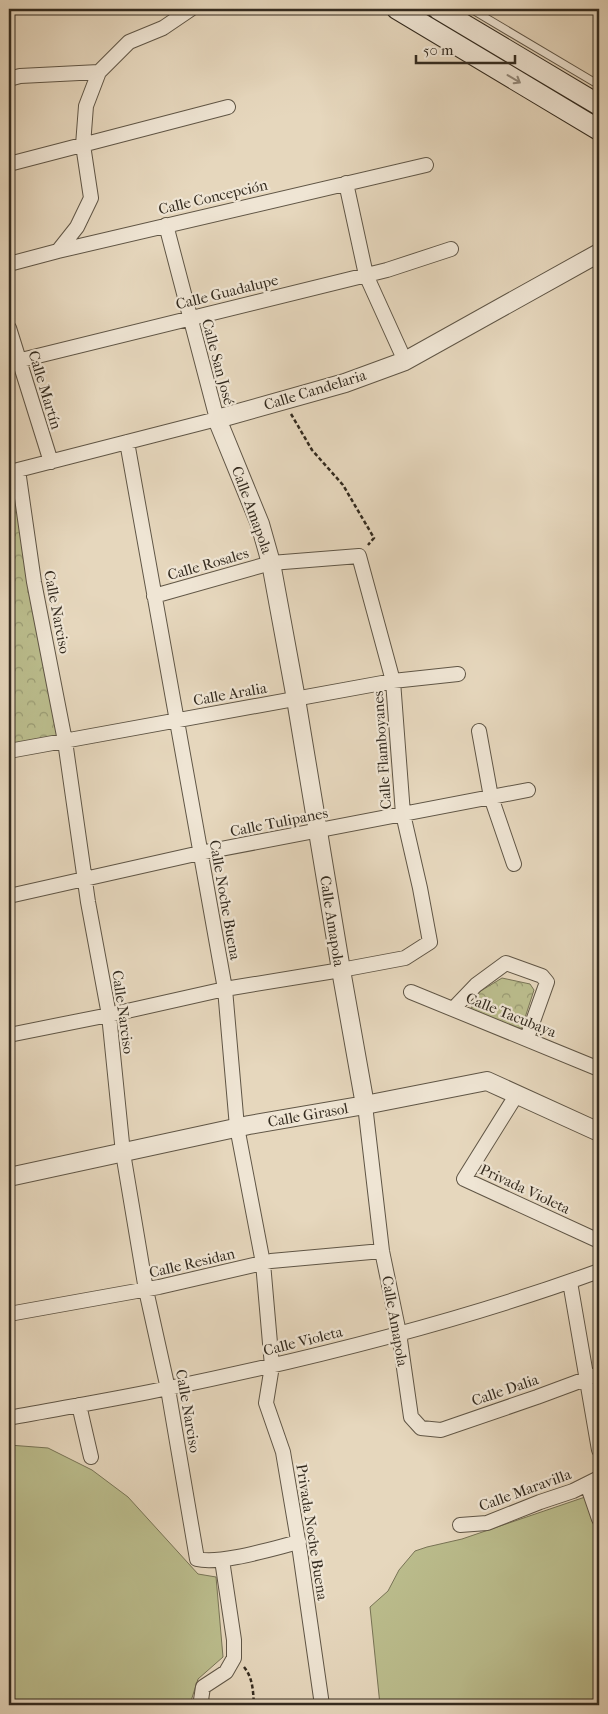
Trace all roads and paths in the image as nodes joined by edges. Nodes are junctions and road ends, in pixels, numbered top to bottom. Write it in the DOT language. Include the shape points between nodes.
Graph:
graph roads {
  1 [pos="191,9"];
  2 [pos="397,9"];
  3 [pos="438,9"];
  4 [pos="471,9"];
  5 [pos="99,72"];
  6 [pos="9,79"];
  7 [pos="599,85"];
  8 [pos="599,105"];
  9 [pos="228,107"];
  10 [pos="599,130"];
  11 [pos="83,145"];
  12 [pos="9,164"];
  13 [pos="426,165"];
  14 [pos="346,183"];
  15 [pos="166,225"];
  16 [pos="451,249"];
  17 [pos="58,251"];
  18 [pos="599,253"];
  19 [pos="9,264"];
  20 [pos="366,275"];
  21 [pos="190,317"];
  22 [pos="9,328"];
  23 [pos="405,361"];
  24 [pos="14,362"];
  25 [pos="284,400"];
  26 [pos="217,419"];
  27 [pos="127,442"];
  28 [pos="50,462"];
  29 [pos="13,472"];
  30 [pos="359,556"];
  31 [pos="271,564"];
  32 [pos="154,596"];
  33 [pos="458,674"];
  34 [pos="393,681"];
  35 [pos="296,699"];
  36 [pos="177,721"];
  37 [pos="479,731"];
  38 [pos="65,741"];
  39 [pos="9,751"];
  40 [pos="528,790"];
  41 [pos="491,797"];
  42 [pos="403,814"];
  43 [pos="318,831"];
  44 [pos="200,853"];
  45 [pos="514,864"];
  46 [pos="85,880"];
  47 [pos="9,896"];
  48 [pos="341,970"];
  49 [pos="225,989"];
  50 [pos="411,992"];
  51 [pos="453,1009"];
  52 [pos="110,1015"];
  53 [pos="9,1035"];
  54 [pos="527,1038"];
  55 [pos="599,1069"];
  56 [pos="517,1094"];
  57 [pos="365,1105"];
  58 [pos="238,1128"];
  59 [pos="599,1132"];
  60 [pos="123,1153"];
  61 [pos="9,1177"];
  62 [pos="599,1241"];
  63 [pos="382,1251"];
  64 [pos="262,1263"];
  65 [pos="599,1271"];
  66 [pos="570,1282"];
  67 [pos="146,1290"];
  68 [pos="9,1314"];
  69 [pos="399,1333"];
  70 [pos="272,1366"];
  71 [pos="593,1376"];
  72 [pos="168,1388"];
  73 [pos="79,1405"];
  74 [pos="9,1418"];
  75 [pos="421,1428"];
  76 [pos="599,1450"];
  77 [pos="91,1457"];
  78 [pos="593,1481"];
  79 [pos="599,1519"];
  80 [pos="460,1525"];
  81 [pos="299,1542"];
  82 [pos="222,1560"];
  83 [pos="234,1658"];
  84 [pos="204,1705"];
  85 [pos="254,1705"];
  86 [pos="322,1705"];
  1 -- 5 [label="street" via="163,28 129,42"];
  2 -- 10 [label="main road, one-way"];
  3 -- 8 [label="main road"];
  4 -- 7 [label="lane"];
  5 -- 6 [label="street"];
  5 -- 11 [label="street" via="86,106"];
  9 -- 11 [label="street"];
  11 -- 12 [label="street"];
  11 -- 17 [label="street" via="91,198 77,227"];
  13 -- 14 [label="street, Calle Concepción"];
  14 -- 15 [label="street, Calle Concepción"];
  14 -- 20 [label="street"];
  15 -- 17 [label="street, Calle Concepción"];
  15 -- 21 [label="street, Calle San José"];
  16 -- 20 [label="street, Calle Guadalupe"];
  17 -- 19 [label="street, Calle Concepción"];
  18 -- 23 [label="street, Calle Candelaria"];
  20 -- 21 [label="street, Calle Guadalupe"];
  20 -- 23 [label="street"];
  21 -- 24 [label="street, Calle Guadalupe"];
  21 -- 26 [label="street, Calle San José"];
  22 -- 24 [label="street, Calle Martín"];
  23 -- 25 [label="street, Calle Candelaria" via="345,383"];
  24 -- 28 [label="street, Calle Martín"];
  25 -- 26 [label="street, Calle Candelaria"];
  25 -- 30 [label="path" via="312,450 343,486 374,538"];
  26 -- 27 [label="street, Calle Candelaria"];
  26 -- 31 [label="street, Calle Amapola" via="260,524"];
  27 -- 28 [label="street, Calle Candelaria"];
  27 -- 32 [label="street, Calle Noche Buena"];
  28 -- 29 [label="street, Calle Candelaria"];
  29 -- 38 [label="street, Calle Narciso"];
  30 -- 31 [label="street, Calle Rosales"];
  30 -- 34 [label="street, Calle Flamboyanes"];
  31 -- 32 [label="street, Calle Rosales"];
  31 -- 35 [label="street, Calle Amapola"];
  32 -- 36 [label="street, Calle Noche Buena"];
  33 -- 34 [label="street, Calle Aralia"];
  34 -- 35 [label="street, Calle Aralia"];
  34 -- 42 [label="street, Calle Flamboyanes"];
  35 -- 36 [label="street, Calle Aralia"];
  35 -- 43 [label="street, Calle Amapola"];
  36 -- 38 [label="street, Calle Aralia"];
  36 -- 44 [label="street, Calle Noche Buena"];
  37 -- 41 [label="street"];
  38 -- 39 [label="street, Calle Aralia"];
  38 -- 46 [label="street, Calle Narciso"];
  40 -- 41 [label="street, Calle Tulipanes"];
  41 -- 42 [label="street, Calle Tulipanes"];
  41 -- 45 [label="street"];
  42 -- 43 [label="street, Calle Tulipanes"];
  42 -- 48 [label="street, Calle Flamboyanes" via="430,942 405,958"];
  43 -- 44 [label="street, Calle Tulipanes"];
  43 -- 48 [label="street, Calle Amapola"];
  44 -- 46 [label="street, Calle Tulipanes"];
  44 -- 49 [label="street, Calle Noche Buena"];
  46 -- 47 [label="street, Calle Tulipanes"];
  46 -- 52 [label="street, Calle Narciso"];
  48 -- 49 [label="street"];
  48 -- 57 [label="street, Calle Amapola"];
  49 -- 52 [label="street"];
  49 -- 58 [label="street, Calle Noche Buena"];
  50 -- 51 [label="street, Calle Tacubaya"];
  51 -- 54 [label="street, Calle Tacubaya"];
  51 -- 54 [label="street" via="476,985 506,963 542,976 547,982"];
  52 -- 53 [label="street"];
  52 -- 60 [label="street, Calle Narciso"];
  54 -- 55 [label="street, Calle Tacubaya"];
  56 -- 57 [label="street, Calle Girasol" via="487,1081"];
  56 -- 59 [label="street, Calle Girasol"];
  56 -- 62 [label="street, Privada Violeta" via="464,1179"];
  57 -- 58 [label="street, Calle Girasol"];
  57 -- 63 [label="street, Calle Amapola"];
  58 -- 60 [label="street, Calle Girasol"];
  58 -- 64 [label="street, Calle Noche Buena"];
  60 -- 61 [label="street, Calle Girasol"];
  60 -- 67 [label="street, Calle Narciso"];
  63 -- 64 [label="street, Calle Residan"];
  63 -- 69 [label="street, Calle Amapola"];
  64 -- 67 [label="street, Calle Residan"];
  64 -- 70 [label="street, Calle Noche Buena"];
  65 -- 66 [label="street, Calle Violeta"];
  66 -- 69 [label="street, Calle Violeta"];
  66 -- 71 [label="street"];
  67 -- 68 [label="street, Calle Residan"];
  67 -- 72 [label="street, Calle Narciso"];
  69 -- 70 [label="street, Calle Violeta"];
  69 -- 75 [label="street, Calle Amapola" via="411,1417"];
  70 -- 72 [label="street, Calle Violeta"];
  70 -- 81 [label="street, Privada Noche Buena" via="266,1403 283,1452"];
  71 -- 75 [label="street, Calle Dalia" via="441,1430"];
  71 -- 76 [label="street"];
  72 -- 73 [label="street, Calle Violeta"];
  72 -- 82 [label="street, Calle Narciso" via="197,1559"];
  73 -- 74 [label="street, Calle Violeta"];
  73 -- 77 [label="street"];
  78 -- 79 [label="street"];
  78 -- 80 [label="street, Calle Maravilla" via="486,1523"];
  81 -- 82 [label="street"];
  81 -- 86 [label="street, Privada Noche Buena"];
  82 -- 83 [label="street"];
  83 -- 84 [label="street" via="226,1672 203,1687 201,1700"];
  83 -- 85 [label="path" via="249,1673"];
}
